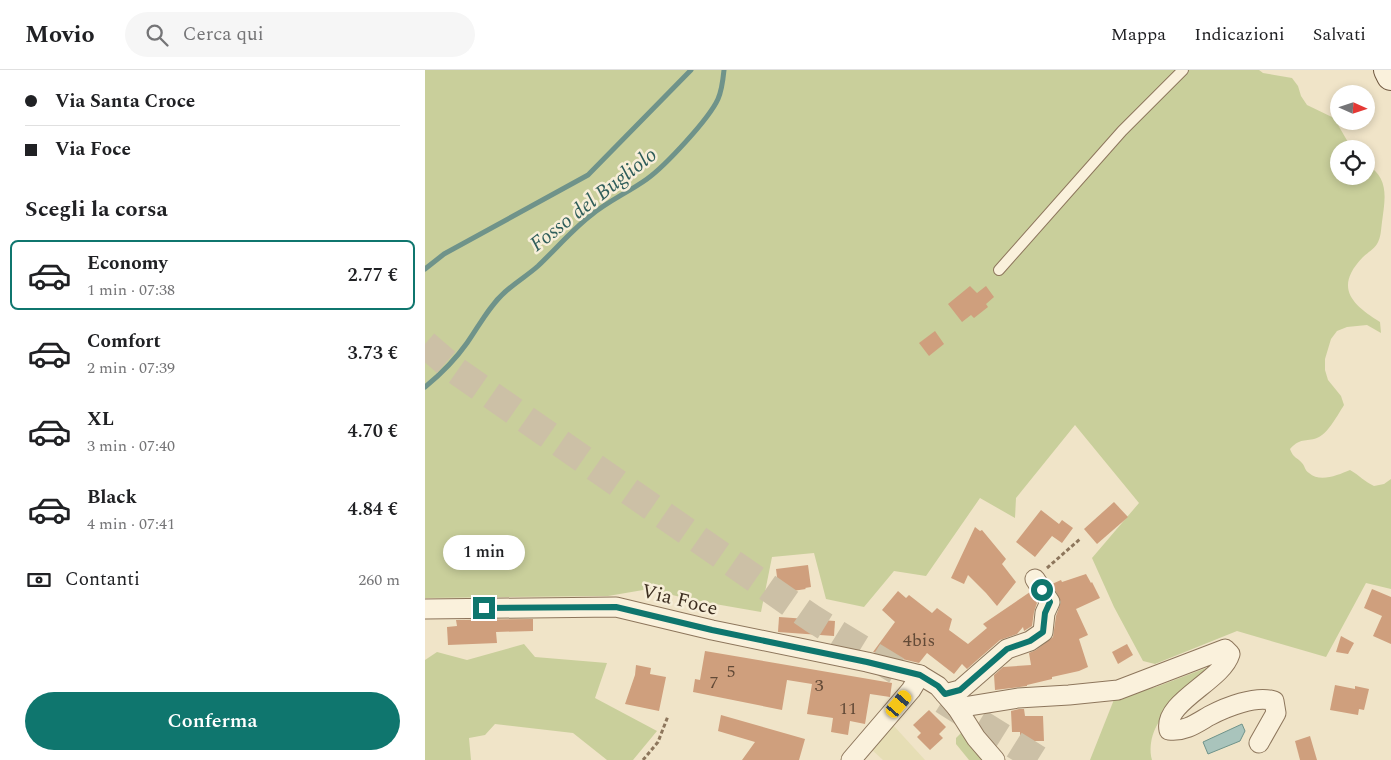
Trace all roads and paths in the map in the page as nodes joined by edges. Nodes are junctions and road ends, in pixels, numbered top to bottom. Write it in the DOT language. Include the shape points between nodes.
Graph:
graph roads {
  1 [pos="1183,70"];
  2 [pos="1388,70"];
  3 [pos="1391,76"];
  4 [pos="999,270"];
  5 [pos="1080,539"];
  6 [pos="1035,578"];
  7 [pos="425,609"];
  8 [pos="920,675"];
  9 [pos="951,701"];
  10 [pos="668,716"];
  11 [pos="1259,743"];
  12 [pos="643,760"];
  13 [pos="851,760"];
  14 [pos="995,760"];
  1 -- 4 [label="lane" via="1122,131"];
  2 -- 3 [label="street"];
  5 -- 6 [label="path"];
  6 -- 9 [label="street" via="1050,602 1043,632 1030,641 1007,649"];
  7 -- 8 [label="street, Via Foce" via="616,607"];
  8 -- 9 [label="street" via="938,686"];
  8 -- 13 [label="street"];
  9 -- 11 [label="street" via="1069,696 1118,690 1225,649 1230,654 1228,660 1173,710 1169,730 1190,727 1212,714 1264,698 1274,701 1276,713"];
  9 -- 14 [label="street"];
  10 -- 12 [label="path" via="658,742"];
}
